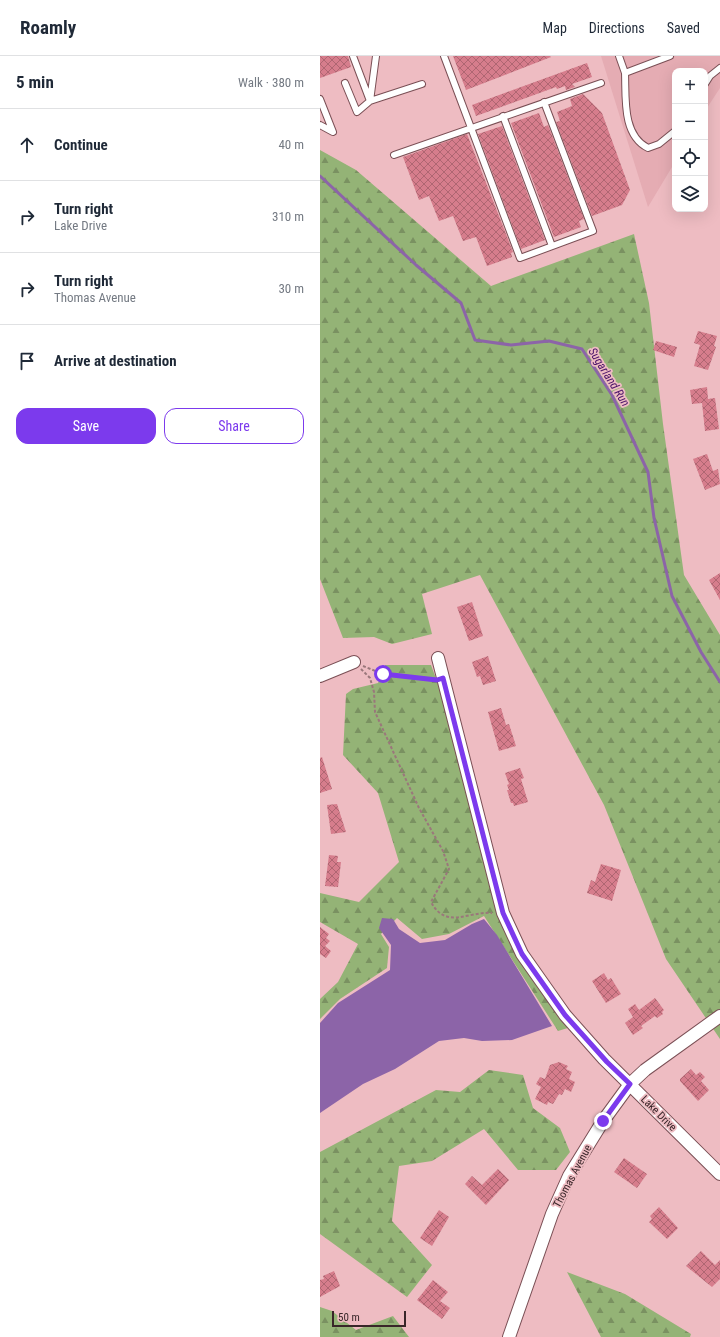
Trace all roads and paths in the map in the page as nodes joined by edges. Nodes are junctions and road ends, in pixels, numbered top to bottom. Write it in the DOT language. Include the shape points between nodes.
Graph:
graph roads {
  1 [pos="353,56"];
  2 [pos="376,56"];
  3 [pos="444,56"];
  4 [pos="619,56"];
  5 [pos="670,56"];
  6 [pos="720,68"];
  7 [pos="625,73"];
  8 [pos="708,79"];
  9 [pos="345,83"];
  10 [pos="601,83"];
  11 [pos="422,84"];
  12 [pos="320,99"];
  13 [pos="370,101"];
  14 [pos="544,102"];
  15 [pos="503,116"];
  16 [pos="320,125"];
  17 [pos="471,126"];
  18 [pos="672,133"];
  19 [pos="394,155"];
  20 [pos="552,246"];
  21 [pos="438,658"];
  22 [pos="354,662"];
  23 [pos="320,676"];
  24 [pos="443,678"];
  25 [pos="503,913"];
  26 [pos="720,1016"];
  27 [pos="630,1084"];
  28 [pos="720,1174"];
  29 [pos="509,1337"];
  1 -- 13 [label="lane"];
  2 -- 13 [label="lane"];
  3 -- 17 [label="lane"];
  4 -- 7 [label="lane"];
  5 -- 7 [label="lane"];
  6 -- 8 [label="lane"];
  7 -- 18 [label="lane" via="626,118 639,144 648,148 659,144"];
  9 -- 13 [label="lane" via="357,112"];
  10 -- 14 [label="lane"];
  11 -- 13 [label="lane"];
  12 -- 16 [label="lane" via="333,132"];
  14 -- 15 [label="lane"];
  14 -- 20 [label="lane" via="594,230"];
  15 -- 17 [label="lane"];
  15 -- 20 [label="lane"];
  17 -- 19 [label="lane"];
  17 -- 20 [label="lane" via="520,258"];
  21 -- 24 [label="street, Lake Drive"];
  22 -- 23 [label="street"];
  22 -- 24 [label="path" via="383,674 437,680"];
  22 -- 25 [label="path" via="370,678 376,712 420,808 443,851 449,869 431,902 436,911 448,918 481,912"];
  24 -- 25 [label="street, Lake Drive"];
  25 -- 27 [label="street, Lake Drive" via="522,954 565,1015"];
  26 -- 27 [label="street, Thomas Avenue" via="645,1070"];
  27 -- 28 [label="street, Lake Drive"];
  27 -- 29 [label="street, Thomas Avenue" via="603,1121 570,1176 552,1214"];
}
